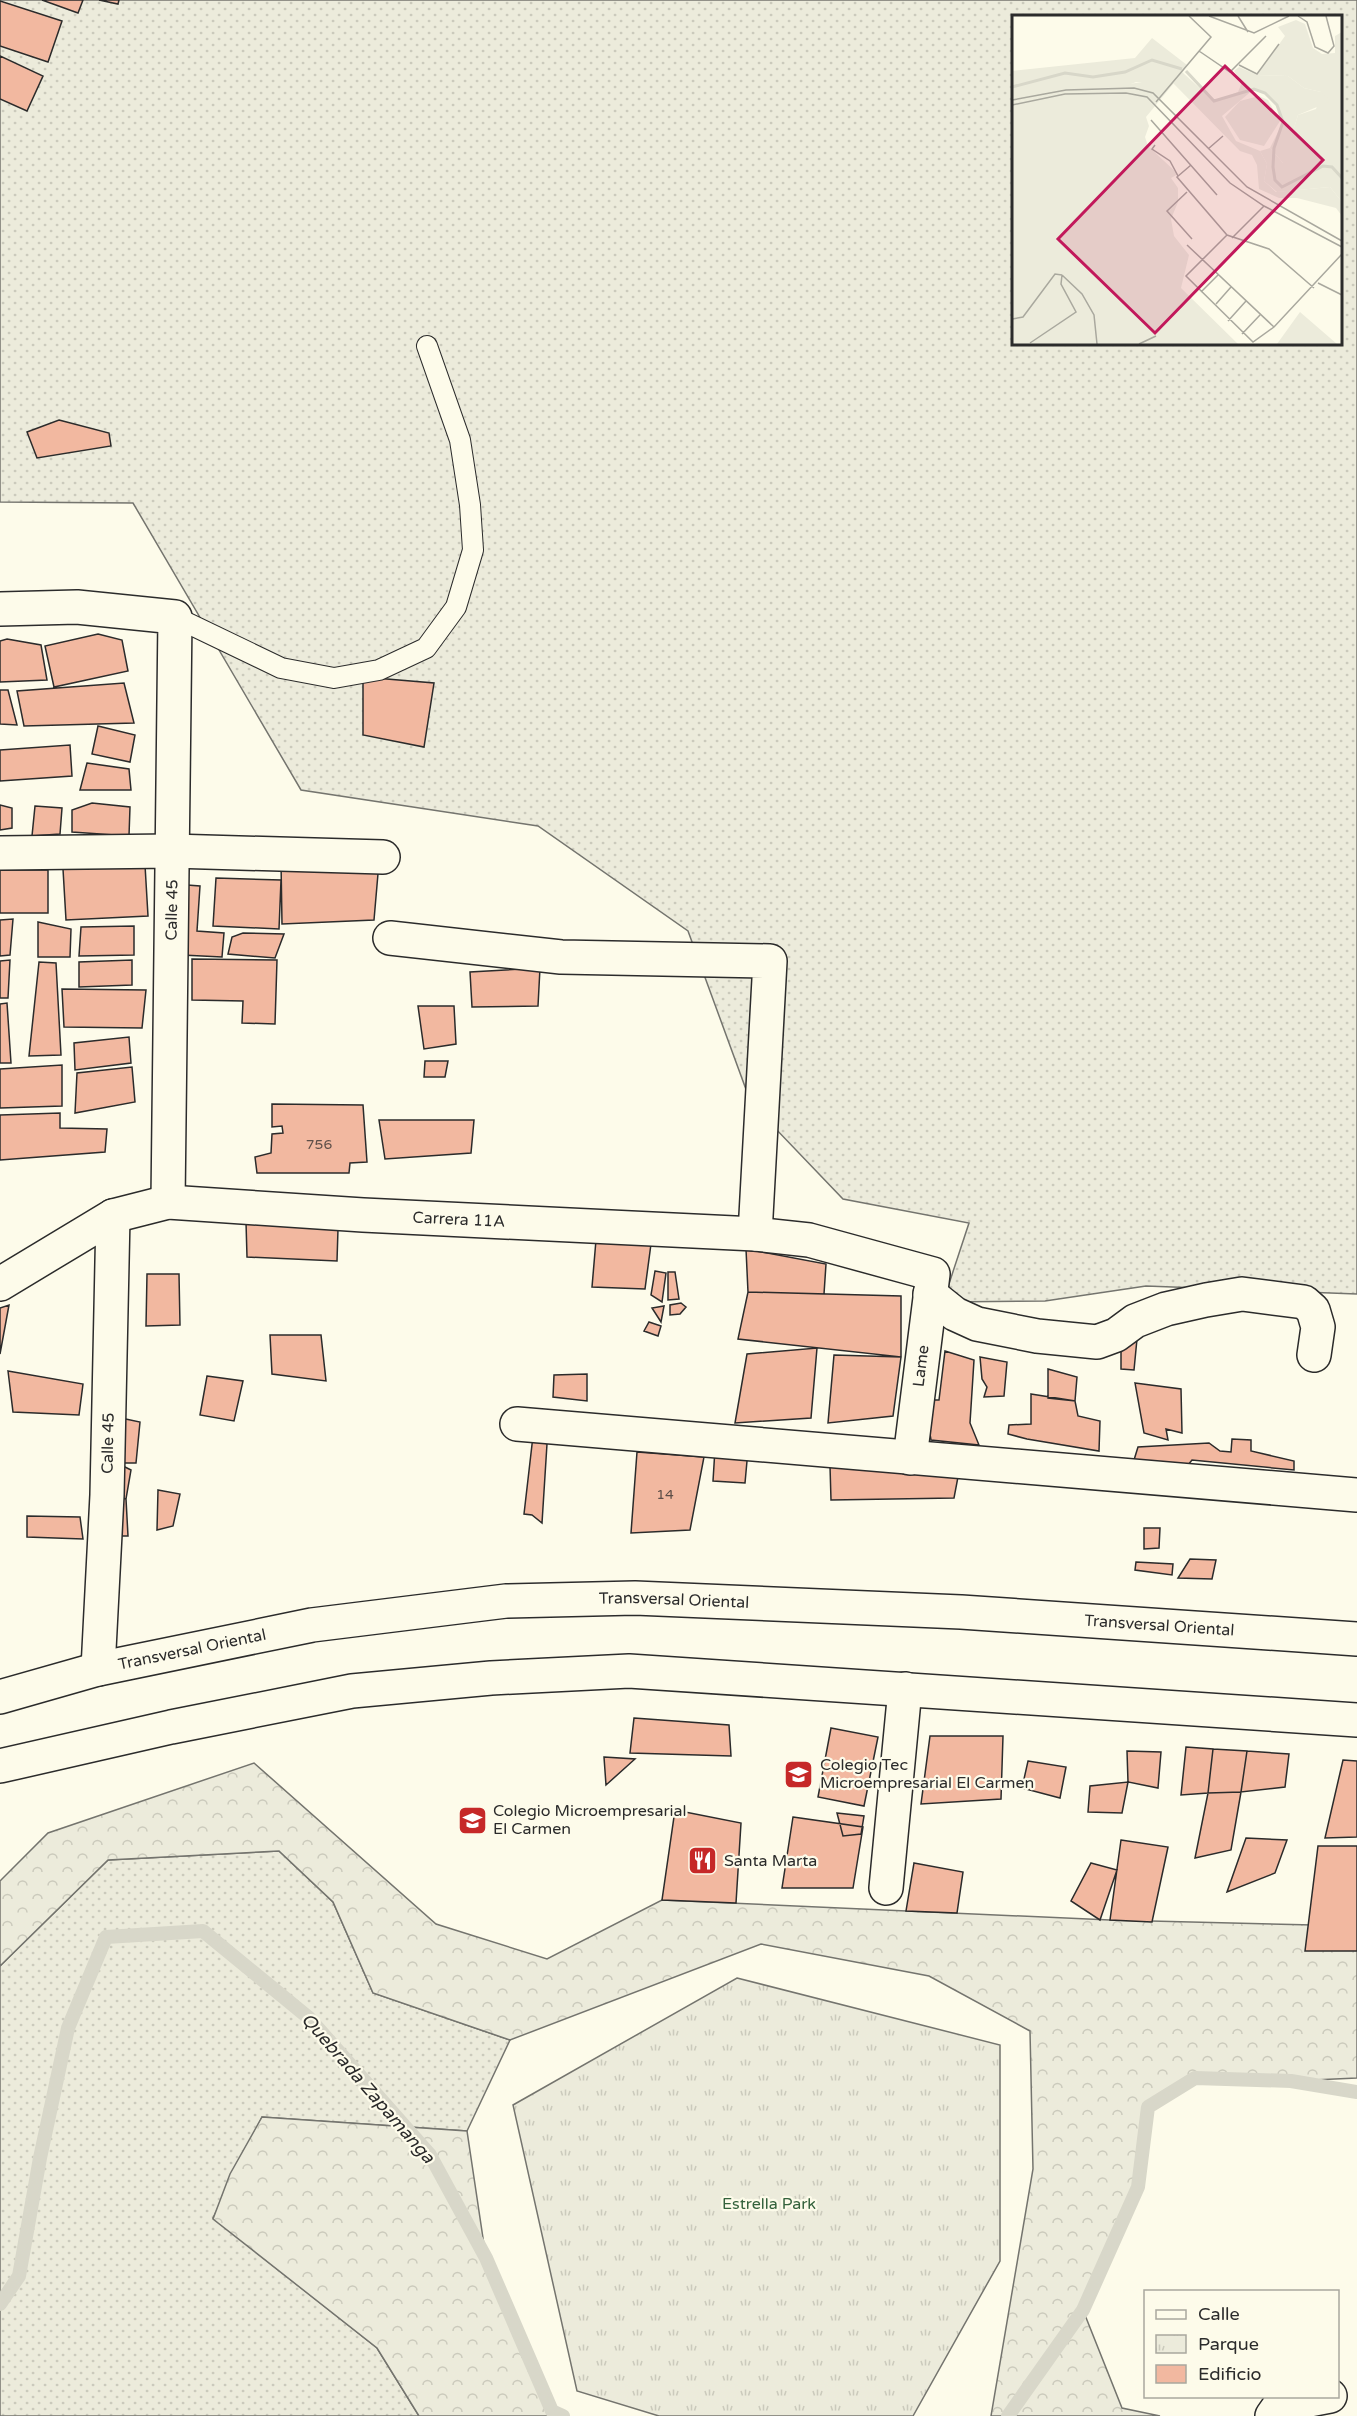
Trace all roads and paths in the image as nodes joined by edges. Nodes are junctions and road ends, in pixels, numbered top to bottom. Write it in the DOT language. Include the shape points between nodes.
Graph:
graph roads {
  1 [pos="427,346"];
  2 [pos="0,609"];
  3 [pos="175,617"];
  4 [pos="172,851"];
  5 [pos="0,853"];
  6 [pos="383,857"];
  7 [pos="390,938"];
  8 [pos="168,1202"];
  9 [pos="113,1216"];
  10 [pos="755,1234"];
  11 [pos="0,1284"];
  12 [pos="931,1284"];
  13 [pos="1314,1355"];
  14 [pos="517,1424"];
  15 [pos="910,1458"];
  16 [pos="1357,1495"];
  17 [pos="1357,1639"];
  18 [pos="98,1669"];
  19 [pos="905,1689"];
  20 [pos="0,1697"];
  21 [pos="1357,1720"];
  22 [pos="0,1767"];
  23 [pos="886,1888"];
  24 [pos="1357,2392"];
  25 [pos="1339,2395"];
  26 [pos="1324,2398"];
  27 [pos="1272,2416"];
  1 -- 3 [label="lane" via="460,440 473,550 456,607 426,648 379,670 334,678 281,668"];
  2 -- 3 [label="street" via="76,608"];
  3 -- 4 [label="street, Calle 45"];
  4 -- 5 [label="street"];
  4 -- 6 [label="street"];
  4 -- 8 [label="street, Calle 45"];
  7 -- 10 [label="street" via="561,957 770,962"];
  8 -- 9 [label="street, Carrera 11A"];
  8 -- 10 [label="street, Carrera 11A"];
  9 -- 11 [label="street, Carrera 11A"];
  9 -- 18 [label="street, Calle 45"];
  10 -- 12 [label="street, Carrera 11A" via="809,1240"];
  12 -- 13 [label="street" via="955,1314 977,1324 1097,1342 1166,1309 1206,1300 1242,1294 1304,1302 1313,1310 1318,1327"];
  12 -- 15 [label="street, Lame"];
  14 -- 15 [label="street"];
  15 -- 16 [label="street"];
  17 -- 18 [label="street, Transversal Oriental" via="962,1612 635,1598 506,1601 312,1625"];
  18 -- 20 [label="street, Transversal Oriental"];
  19 -- 21 [label="street"];
  19 -- 22 [label="street" via="629,1671 491,1678 352,1691 171,1727"];
  19 -- 23 [label="street"];
  24 -- 25 [label="street"];
  26 -- 27 [label="street" via="1279,2406"];
}
